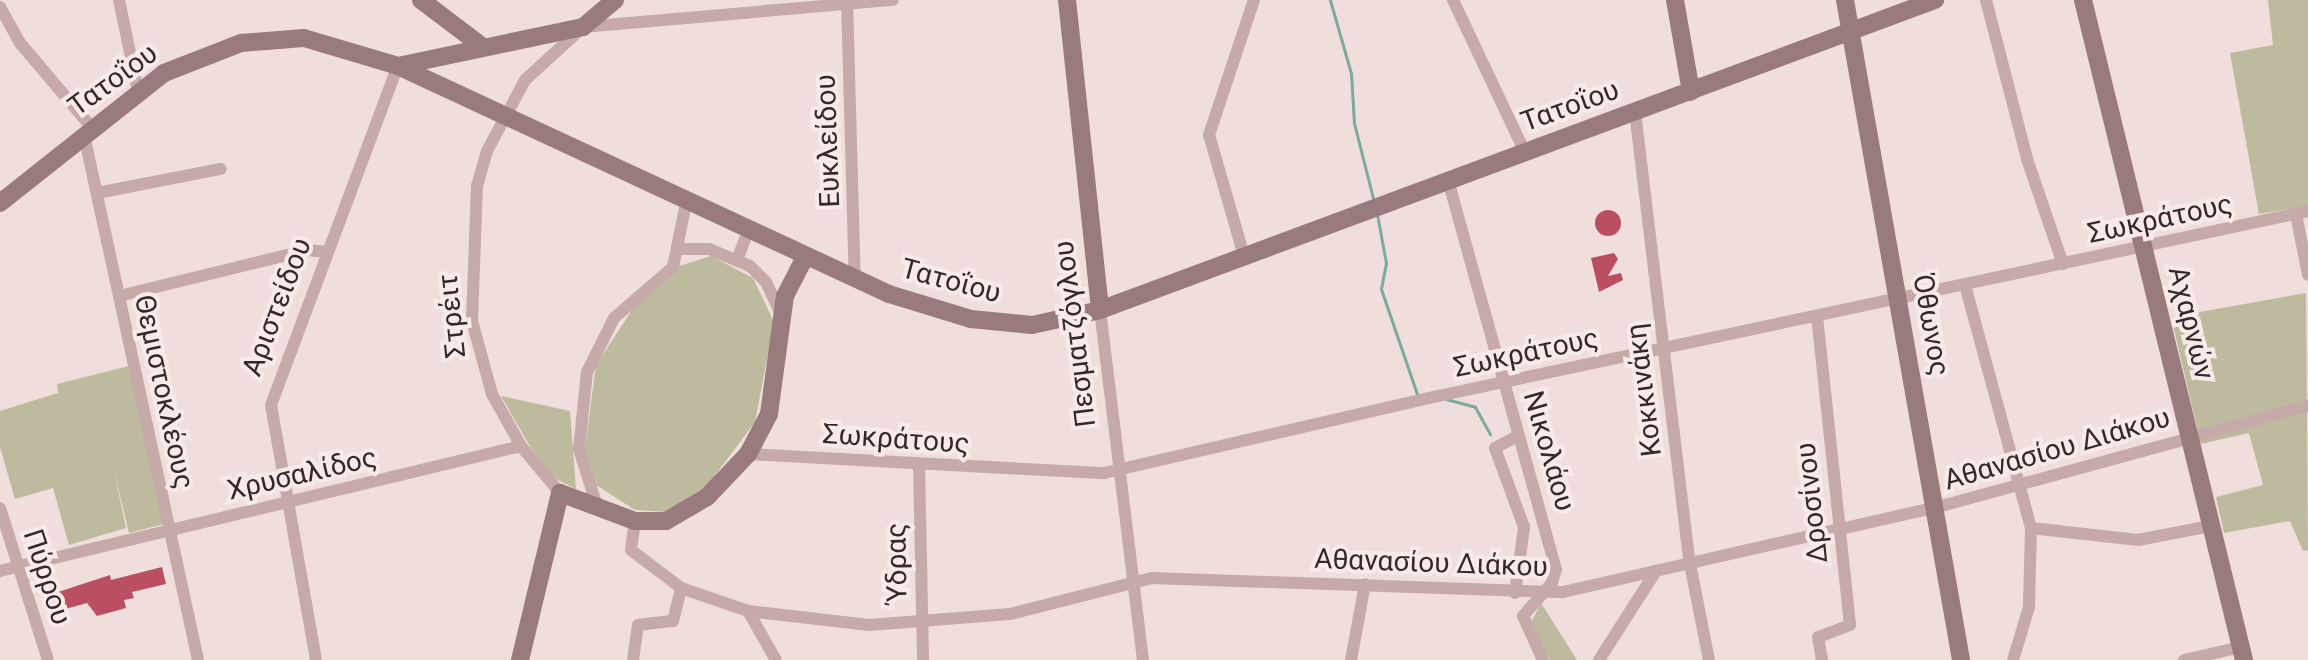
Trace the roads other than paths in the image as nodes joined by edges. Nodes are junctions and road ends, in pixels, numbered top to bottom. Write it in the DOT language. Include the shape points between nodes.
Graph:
graph roads {
  1 [pos="119,0"];
  2 [pos="421,0"];
  3 [pos="615,0"];
  4 [pos="893,0"];
  5 [pos="1067,0"];
  6 [pos="1254,0"];
  7 [pos="1453,0"];
  8 [pos="1675,0"];
  9 [pos="1845,0"];
  10 [pos="1935,0"];
  11 [pos="1986,0"];
  12 [pos="2083,0"];
  13 [pos="847,2"];
  14 [pos="0,7"];
  15 [pos="583,27"];
  16 [pos="1851,34"];
  17 [pos="479,44"];
  18 [pos="398,66"];
  19 [pos="138,91"];
  20 [pos="1691,92"];
  21 [pos="1635,112"];
  22 [pos="504,116"];
  23 [pos="88,131"];
  24 [pos="1525,152"];
  25 [pos="221,169"];
  26 [pos="1448,180"];
  27 [pos="97,193"];
  28 [pos="0,203"];
  29 [pos="686,203"];
  30 [pos="2302,213"];
  31 [pos="748,232"];
  32 [pos="2144,247"];
  33 [pos="681,249"];
  34 [pos="327,252"];
  35 [pos="1244,256"];
  36 [pos="804,259"];
  37 [pos="737,260"];
  38 [pos="2063,264"];
  39 [pos="2308,275"];
  40 [pos="855,280"];
  41 [pos="1965,285"];
  42 [pos="119,296"];
  43 [pos="1898,299"];
  44 [pos="1100,310"];
  45 [pos="782,316"];
  46 [pos="1817,316"];
  47 [pos="1664,349"];
  48 [pos="1505,383"];
  49 [pos="2308,406"];
  50 [pos="1519,435"];
  51 [pos="2190,436"];
  52 [pos="521,446"];
  53 [pos="748,454"];
  54 [pos="919,465"];
  55 [pos="1120,470"];
  56 [pos="2019,484"];
  57 [pos="560,493"];
  58 [pos="288,501"];
  59 [pos="596,503"];
  60 [pos="0,508"];
  61 [pos="1934,508"];
  62 [pos="635,521"];
  63 [pos="2211,526"];
  64 [pos="1839,528"];
  65 [pos="2031,528"];
  66 [pos="170,530"];
  67 [pos="1690,564"];
  68 [pos="19,566"];
  69 [pos="0,571"];
  70 [pos="1656,571"];
  71 [pos="1133,581"];
  72 [pos="1365,584"];
  73 [pos="681,588"];
  74 [pos="1515,593"];
  75 [pos="1543,593"];
  76 [pos="748,611"];
  77 [pos="922,624"];
  78 [pos="2243,654"];
  79 [pos="48,660"];
  80 [pos="198,660"];
  81 [pos="316,660"];
  82 [pos="520,660"];
  83 [pos="633,660"];
  84 [pos="776,660"];
  85 [pos="923,660"];
  86 [pos="1143,660"];
  87 [pos="1351,660"];
  88 [pos="1543,660"];
  89 [pos="1599,660"];
  90 [pos="1709,660"];
  91 [pos="1822,660"];
  92 [pos="1961,660"];
  93 [pos="2013,660"];
  94 [pos="2184,660"];
  1 -- 19 [label="street"];
  2 -- 17 [label="street"];
  3 -- 15 [label="street"];
  4 -- 13 [label="street"];
  5 -- 44 [label="street, Πεσματζόγλου"];
  6 -- 35 [label="street" via="1209,135"];
  7 -- 24 [label="street"];
  8 -- 20 [label="street"];
  9 -- 16 [label="street, Όθωνος"];
  10 -- 16 [label="street, Τατοΐου"];
  11 -- 38 [label="street" via="2027,159"];
  12 -- 32 [label="street, Αχαρνών"];
  13 -- 15 [label="street"];
  13 -- 40 [label="street, Ευκλείδου"];
  14 -- 23 [label="street" via="20,43"];
  15 -- 17 [label="street"];
  15 -- 22 [label="street, Στρέιτ" via="530,74"];
  16 -- 20 [label="street, Τατοΐου"];
  16 -- 43 [label="street, Όθωνος"];
  17 -- 18 [label="street"];
  18 -- 19 [label="street, Τατοΐου" via="326,42 278,37 205,55"];
  18 -- 22 [label="street, Τατοΐου"];
  18 -- 34 [label="street, Αριστείδου"];
  19 -- 23 [label="street, Τατοΐου"];
  20 -- 21 [label="street, Τατοΐου"];
  21 -- 24 [label="street, Τατοΐου"];
  21 -- 47 [label="street, Κοκκινάκη"];
  22 -- 29 [label="street, Τατοΐου"];
  22 -- 52 [label="street, Στρέιτ" via="487,151 474,204 472,321 482,371"];
  23 -- 27 [label="street, Θεμιστοκλέους"];
  23 -- 28 [label="street, Τατοΐου"];
  24 -- 26 [label="street, Τατοΐου"];
  25 -- 27 [label="street"];
  26 -- 35 [label="street, Τατοΐου"];
  26 -- 48 [label="street, Νικολάου"];
  27 -- 42 [label="street, Θεμιστοκλέους"];
  29 -- 31 [label="street, Τατοΐου"];
  29 -- 33 [label="street"];
  30 -- 32 [label="street, Σωκράτους"];
  30 -- 39 [label="street"];
  31 -- 36 [label="street, Τατοΐου"];
  31 -- 37 [label="street"];
  32 -- 38 [label="street, Σωκράτους"];
  32 -- 51 [label="street, Αχαρνών"];
  33 -- 37 [label="street" via="709,249"];
  33 -- 59 [label="street" via="673,267 614,318 592,358 578,437"];
  34 -- 42 [label="street" via="308,250"];
  34 -- 58 [label="street, Αριστείδου" via="271,405"];
  35 -- 44 [label="street, Τατοΐου"];
  36 -- 40 [label="street, Τατοΐου"];
  36 -- 45 [label="street"];
  37 -- 45 [label="street" via="766,282"];
  38 -- 41 [label="street, Σωκράτους"];
  40 -- 44 [label="street, Τατοΐου" via="990,323 1032,325"];
  41 -- 43 [label="street, Σωκράτους"];
  41 -- 56 [label="street"];
  42 -- 66 [label="street, Θεμιστοκλέους"];
  43 -- 46 [label="street, Σωκράτους"];
  43 -- 61 [label="street, Όθωνος"];
  44 -- 55 [label="street, Πεσματζόγλου"];
  45 -- 53 [label="street" via="769,414"];
  46 -- 47 [label="street, Σωκράτους"];
  46 -- 64 [label="street, Δροσίνου"];
  47 -- 48 [label="street, Σωκράτους"];
  47 -- 67 [label="street, Κοκκινάκη"];
  48 -- 50 [label="street, Νικολάου"];
  48 -- 55 [label="street, Σωκράτους"];
  49 -- 51 [label="street, Αθανασίου Διάκου"];
  50 -- 74 [label="street" via="1495,448 1524,527"];
  50 -- 75 [label="street, Νικολάου" via="1556,569"];
  51 -- 56 [label="street, Αθανασίου Διάκου"];
  51 -- 63 [label="street, Αχαρνών"];
  52 -- 57 [label="street, Στρέιτ"];
  52 -- 58 [label="street, Χρυσαλίδος"];
  53 -- 54 [label="street, Σωκράτους"];
  53 -- 62 [label="street" via="698,505 666,521"];
  54 -- 55 [label="street, Σωκράτους" via="1089,475"];
  54 -- 77 [label="street, Ύδρας"];
  55 -- 71 [label="street, Πεσματζόγλου"];
  56 -- 61 [label="street, Αθανασίου Διάκου"];
  56 -- 65 [label="street"];
  57 -- 59 [label="street"];
  57 -- 82 [label="street"];
  58 -- 66 [label="street, Χρυσαλίδος"];
  58 -- 81 [label="street, Αριστείδου"];
  59 -- 62 [label="street"];
  60 -- 68 [label="street, Πύρρου"];
  61 -- 64 [label="street, Αθανασίου Διάκου"];
  61 -- 92 [label="street, Όθωνος"];
  62 -- 73 [label="street, Αθανασίου Διάκου" via="631,550"];
  63 -- 65 [label="street" via="2138,540"];
  63 -- 78 [label="street, Αχαρνών"];
  64 -- 67 [label="street, Αθανασίου Διάκου"];
  64 -- 91 [label="street, Δροσίνου" via="1850,625 1818,637"];
  65 -- 93 [label="street" via="2029,607"];
  66 -- 68 [label="street, Χρυσαλίδος"];
  66 -- 80 [label="street, Θεμιστοκλέους"];
  67 -- 70 [label="street, Αθανασίου Διάκου"];
  67 -- 90 [label="street, Κοκκινάκη"];
  68 -- 69 [label="street, Χρυσαλίδος"];
  68 -- 79 [label="street, Πύρρου"];
  70 -- 75 [label="street, Αθανασίου Διάκου"];
  70 -- 89 [label="street"];
  71 -- 72 [label="street, Αθανασίου Διάκου"];
  71 -- 77 [label="street, Αθανασίου Διάκου" via="1044,608"];
  71 -- 86 [label="street, Πεσματζόγλου"];
  72 -- 74 [label="street, Αθανασίου Διάκου"];
  72 -- 87 [label="street"];
  73 -- 76 [label="street, Αθανασίου Διάκου"];
  73 -- 83 [label="street" via="673,621 638,625"];
  74 -- 75 [label="street, Αθανασίου Διάκου"];
  75 -- 88 [label="street, Νικολάου" via="1526,608 1523,625"];
  76 -- 77 [label="street, Αθανασίου Διάκου"];
  76 -- 84 [label="street"];
  77 -- 85 [label="street, Ύδρας"];
  78 -- 94 [label="street"];
}
